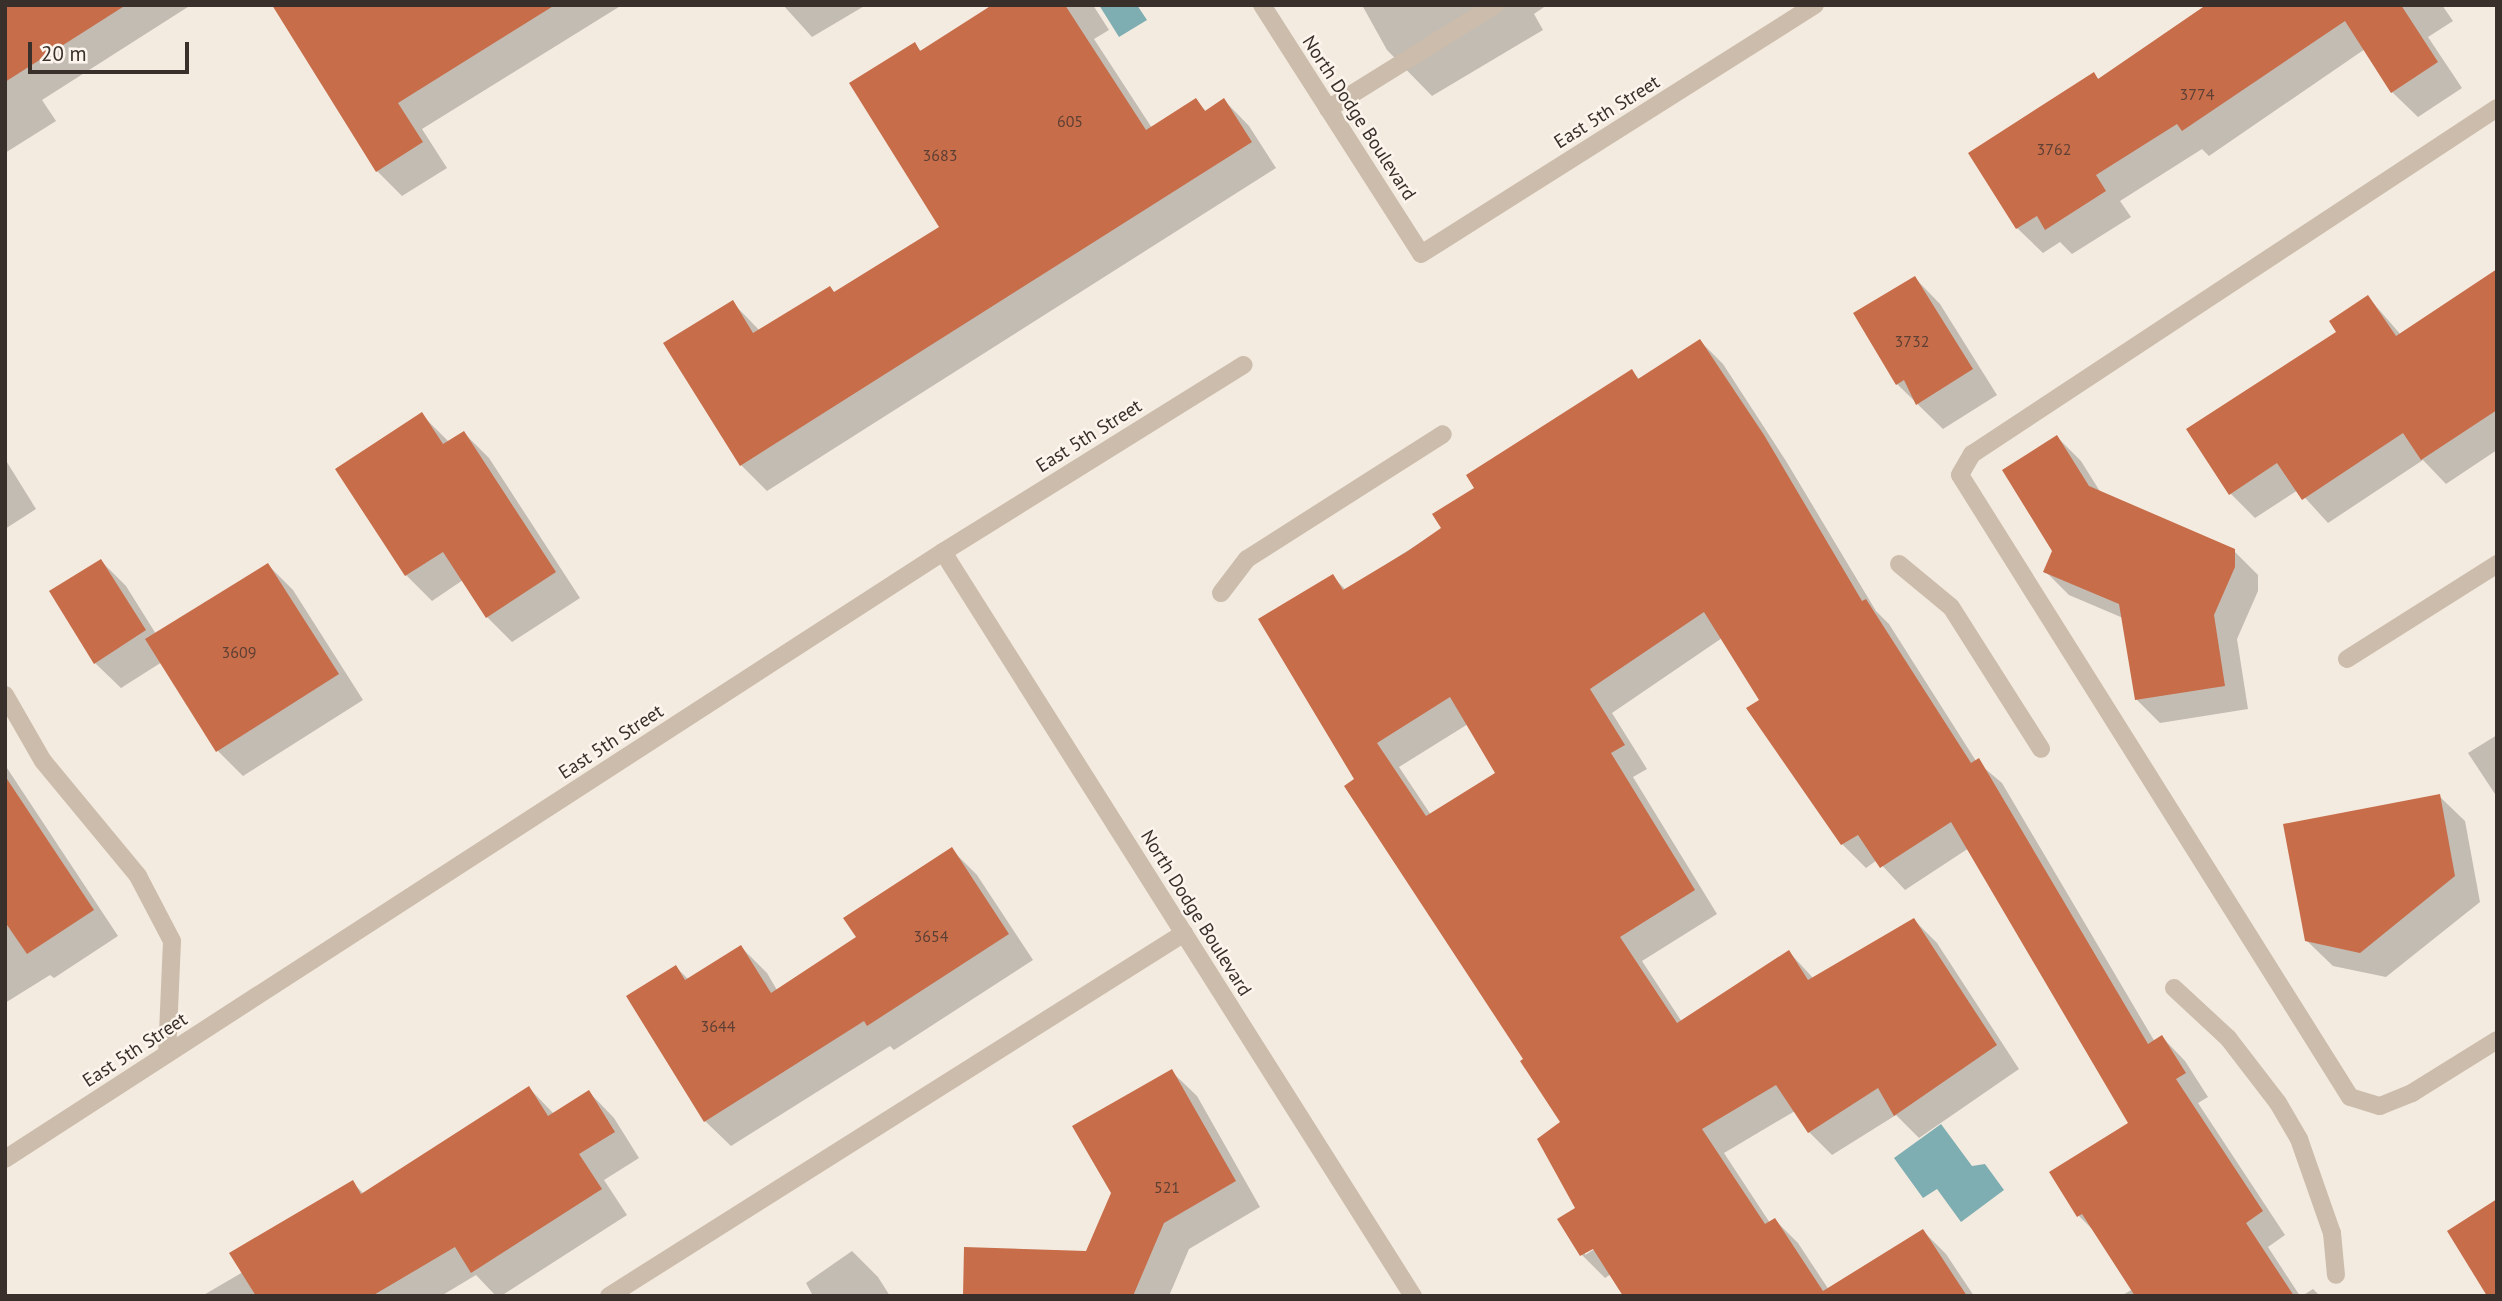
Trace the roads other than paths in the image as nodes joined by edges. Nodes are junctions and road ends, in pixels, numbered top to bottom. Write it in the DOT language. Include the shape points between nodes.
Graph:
graph roads {
  1 [pos="1262,5"];
  2 [pos="1495,5"];
  3 [pos="1815,5"];
  4 [pos="2497,108"];
  5 [pos="1328,109"];
  6 [pos="1421,254"];
  7 [pos="1243,365"];
  8 [pos="1443,434"];
  9 [pos="943,552"];
  10 [pos="1899,564"];
  11 [pos="2497,564"];
  12 [pos="1221,593"];
  13 [pos="2347,659"];
  14 [pos="5,695"];
  15 [pos="2042,749"];
  16 [pos="1184,933"];
  17 [pos="2174,988"];
  18 [pos="2497,1040"];
  19 [pos="167,1054"];
  20 [pos="5,1159"];
  21 [pos="2336,1275"];
  22 [pos="609,1296"];
  23 [pos="1413,1296"];
  1 -- 5 [label="street, North Dodge Boulevard"];
  2 -- 5 [label="street"];
  3 -- 6 [label="street, East 5th Street"];
  4 -- 18 [label="street" via="1972,454 1960,475 2350,1097 2379,1106 2413,1093"];
  5 -- 6 [label="street, North Dodge Boulevard"];
  7 -- 9 [label="street, East 5th Street"];
  8 -- 12 [label="street" via="1247,559"];
  9 -- 16 [label="street, North Dodge Boulevard"];
  9 -- 19 [label="street, East 5th Street"];
  10 -- 15 [label="street" via="1951,607"];
  11 -- 13 [label="street"];
  14 -- 19 [label="street" via="43,761 138,876 172,942"];
  16 -- 22 [label="street"];
  16 -- 23 [label="street, North Dodge Boulevard"];
  17 -- 21 [label="street" via="2228,1038 2278,1103 2299,1139 2332,1233"];
  19 -- 20 [label="street, East 5th Street"];
}
